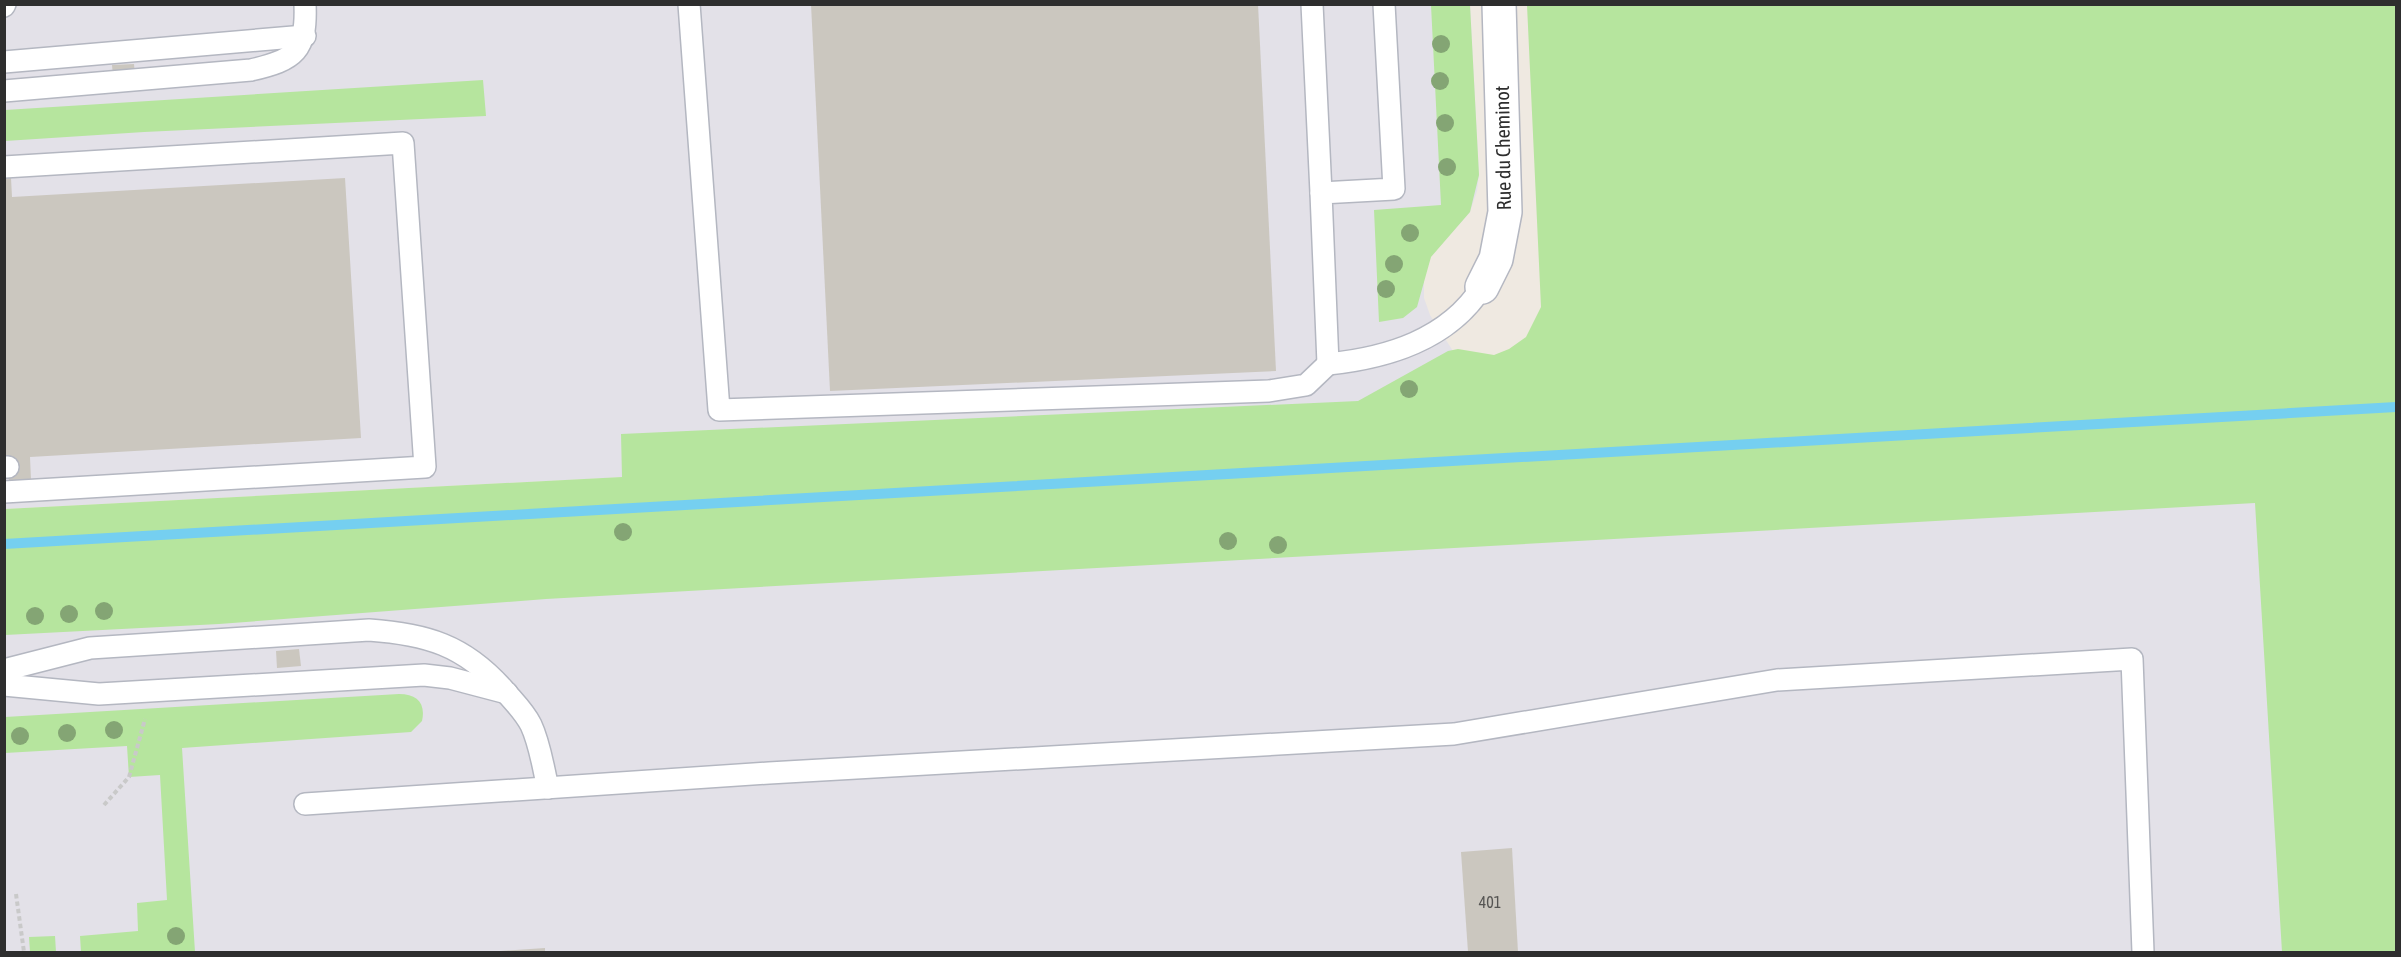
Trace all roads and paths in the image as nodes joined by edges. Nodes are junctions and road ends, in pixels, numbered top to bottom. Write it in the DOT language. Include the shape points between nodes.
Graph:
graph roads {
  1 [pos="305,4"];
  2 [pos="689,4"];
  3 [pos="1312,4"];
  4 [pos="1384,4"];
  5 [pos="1499,4"];
  6 [pos="305,36"];
  7 [pos="4,62"];
  8 [pos="4,91"];
  9 [pos="4,167"];
  10 [pos="1321,193"];
  11 [pos="1482,287"];
  12 [pos="1328,364"];
  13 [pos="4,492"];
  14 [pos="4,670"];
  15 [pos="4,686"];
  16 [pos="507,693"];
  17 [pos="147,709"];
  18 [pos="548,788"];
  19 [pos="305,804"];
  20 [pos="104,805"];
  21 [pos="16,894"];
  22 [pos="24,952"];
  23 [pos="2143,952"];
  1 -- 6 [label="lane"];
  2 -- 12 [label="lane" via="718,410 1279,390 1306,384"];
  3 -- 10 [label="lane"];
  4 -- 10 [label="lane" via="1394,189"];
  5 -- 11 [label="street, Rue du Cheminot" via="1505,212 1496,259"];
  6 -- 7 [label="lane"];
  6 -- 8 [label="lane" via="300,49 289,58 251,70"];
  9 -- 13 [label="lane" via="403,143 425,466"];
  10 -- 12 [label="lane"];
  11 -- 12 [label="lane" via="1463,312 1404,349 1368,360"];
  14 -- 16 [label="lane" via="90,648 369,630 412,634 458,650 485,668"];
  15 -- 16 [label="lane" via="99,694 424,675"];
  16 -- 18 [label="lane" via="531,727"];
  17 -- 20 [label="path" via="129,777"];
  18 -- 19 [label="lane"];
  18 -- 23 [label="lane" via="1454,734 1777,681 2132,659"];
  21 -- 22 [label="path"];
}
